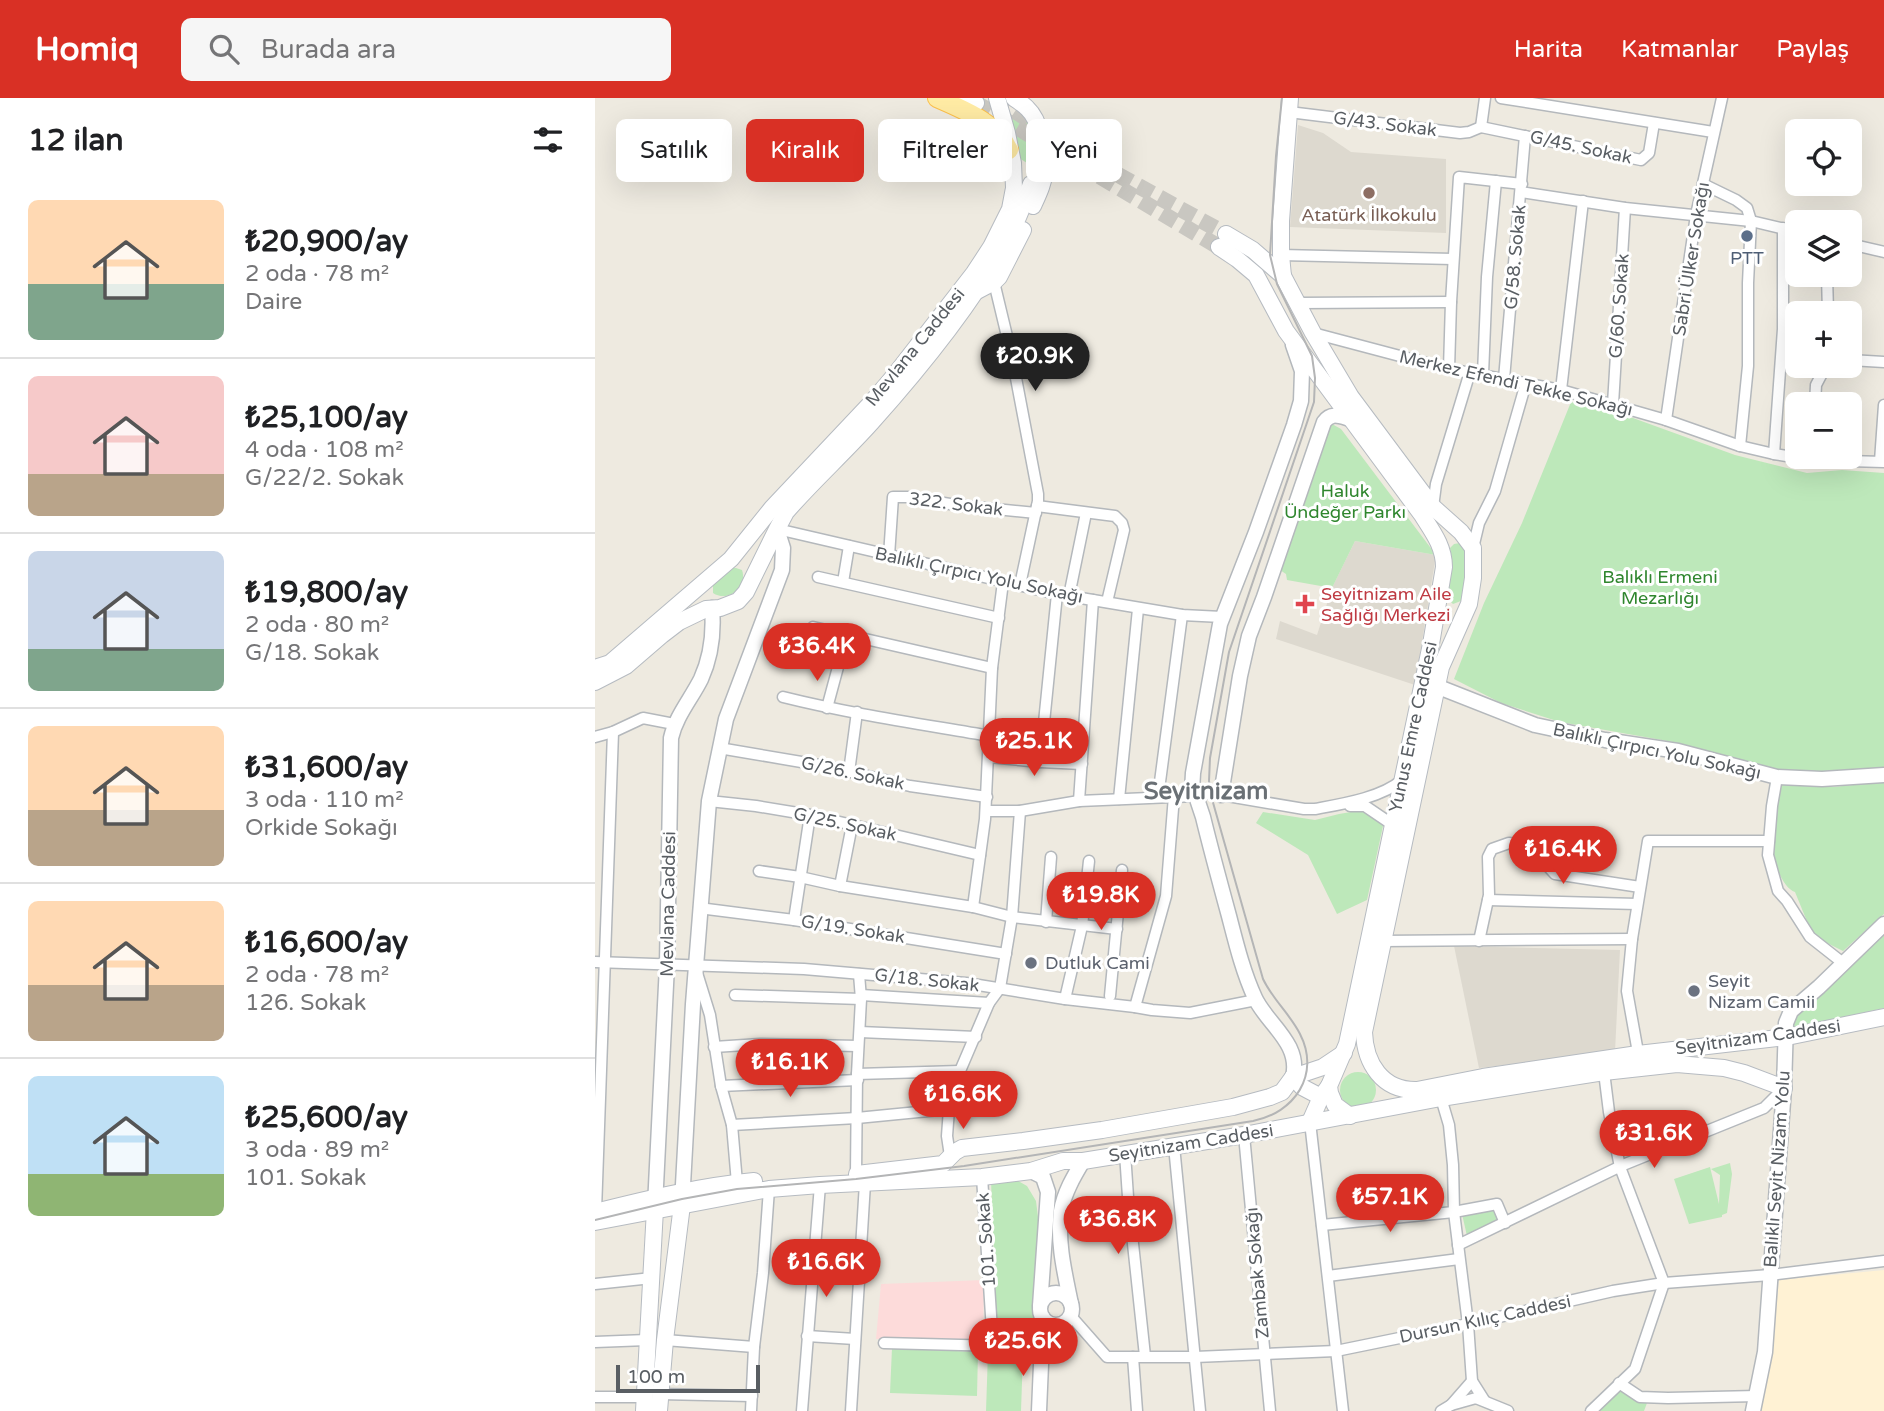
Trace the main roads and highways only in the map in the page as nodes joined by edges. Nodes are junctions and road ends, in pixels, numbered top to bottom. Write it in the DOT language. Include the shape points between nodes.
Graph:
graph roads {
  1 [pos="937,98"];
  2 [pos="997,98"];
  3 [pos="1014,98"];
  4 [pos="1024,103"];
  5 [pos="1289,105"];
  6 [pos="979,119"];
  7 [pos="1004,119"];
  8 [pos="1004,119"];
  9 [pos="1034,119"];
  10 [pos="1012,158"];
  11 [pos="1012,167"];
  12 [pos="1026,173"];
  13 [pos="1042,182"];
  14 [pos="1031,184"];
  15 [pos="1283,276"];
  16 [pos="975,292"];
  17 [pos="1461,532"];
  18 [pos="1442,548"];
  19 [pos="731,559"];
  20 [pos="756,573"];
  21 [pos="703,584"];
  22 [pos="1439,601"];
  23 [pos="1469,604"];
  24 [pos="709,609"];
  25 [pos="595,668"];
  26 [pos="595,682"];
  27 [pos="1884,1017"];
  28 [pos="1345,1052"];
  29 [pos="1640,1060"];
  30 [pos="1293,1077"];
  31 [pos="1385,1080"];
  32 [pos="1784,1088"];
  33 [pos="1325,1091"];
  34 [pos="1374,1111"];
  35 [pos="1350,1116"];
  36 [pos="1310,1122"];
  37 [pos="861,1179"];
  38 [pos="682,1198"];
  39 [pos="655,1203"];
  40 [pos="595,1211"];
  41 [pos="595,1222"];
  42 [pos="650,1401"];
  43 [pos="659,1411"];
  1 -- 6 [label="main road"];
  2 -- 7 [label="main road, Mevlana Caddesi"];
  3 -- 4 [label="main road"];
  4 -- 8 [label="main road"];
  4 -- 9 [label="main road"];
  5 -- 15 [label="main road" via="1281,221"];
  10 -- 12 [label="main road"];
  11 -- 19 [label="main road, Mevlana Caddesi" via="1010,209 974,273 872,402 772,508"];
  13 -- 16 [label="main road" via="999,277"];
  14 -- 16 [label="main road, Mevlana Caddesi" via="1016,223"];
  15 -- 17 [label="main road" via="1351,397 1433,507"];
  15 -- 18 [label="main road" via="1253,250 1223,240 1256,275 1286,331"];
  16 -- 20 [label="main road, Mevlana Caddesi" via="906,383 786,512"];
  17 -- 18 [label="main road" via="1449,537"];
  17 -- 23 [label="main road, Yunus Emre Caddesi" via="1473,548"];
  18 -- 22 [label="main road, Yunus Emre Caddesi"];
  19 -- 20 [label="main road" via="746,559"];
  19 -- 21 [label="main road"];
  20 -- 24 [label="main road" via="739,601"];
  21 -- 24 [label="main road" via="702,599"];
  21 -- 25 [label="main road" via="610,663"];
  22 -- 23 [label="main road" via="1450,610 1462,610"];
  22 -- 28 [label="main road, Yunus Emre Caddesi"];
  23 -- 31 [label="main road, Yunus Emre Caddesi" via="1436,686 1364,1032 1368,1057"];
  24 -- 26 [label="main road" via="679,622 626,666"];
  27 -- 29 [label="main road, Seyitnizam Caddesi"];
  28 -- 30 [label="main road, Seyitnizam Caddesi" via="1323,1068"];
  28 -- 33 [label="main road, Yunus Emre Caddesi"];
  29 -- 31 [label="main road, Seyitnizam Caddesi" via="1483,1077 1417,1090 1392,1086"];
  29 -- 32 [label="main road, Seyitnizam Caddesi" via="1724,1068"];
  29 -- 34 [label="main road, Seyitnizam Caddesi" via="1604,1072"];
  30 -- 33 [label="main road" via="1302,1087"];
  30 -- 37 [label="main road, Seyitnizam Caddesi" via="1282,1092 1233,1107 962,1148 943,1164"];
  31 -- 34 [label="main road" via="1384,1098"];
  33 -- 35 [label="main road"];
  33 -- 36 [label="main road, Yunus Emre Caddesi"];
  34 -- 35 [label="main road, Seyitnizam Caddesi"];
  35 -- 36 [label="main road, Seyitnizam Caddesi"];
  36 -- 37 [label="main road, Seyitnizam Caddesi" via="1063,1161 1031,1171 982,1177"];
  37 -- 38 [label="main road, Seyitnizam Caddesi"];
  37 -- 38 [label="main road, Seyitnizam Caddesi" via="737,1183"];
  38 -- 39 [label="main road, Seyitnizam Caddesi"];
  38 -- 42 [label="main road" via="665,1340"];
  39 -- 40 [label="main road, Seyitnizam Caddesi"];
  39 -- 41 [label="main road, Seyitnizam Caddesi"];
  39 -- 42 [label="main road" via="647,1340"];
  42 -- 43 [label="main road"];
}
